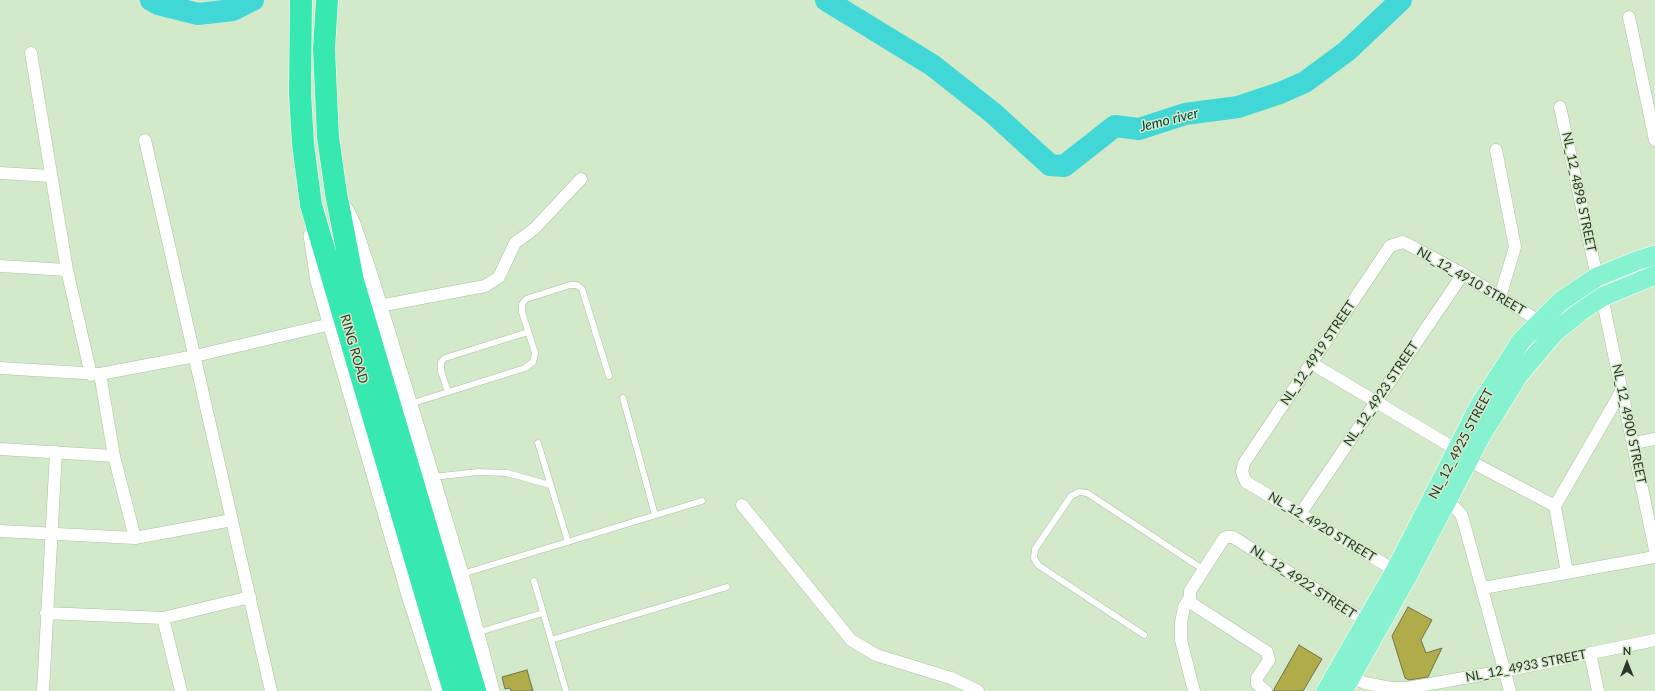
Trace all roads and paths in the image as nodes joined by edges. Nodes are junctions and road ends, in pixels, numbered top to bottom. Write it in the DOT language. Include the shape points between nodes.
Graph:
graph roads {
  1 [pos="301,0"];
  2 [pos="327,7"];
  3 [pos="1629,17"];
  4 [pos="31,53"];
  5 [pos="1560,107"];
  6 [pos="145,140"];
  7 [pos="1655,140"];
  8 [pos="1496,150"];
  9 [pos="0,172"];
  10 [pos="51,176"];
  11 [pos="581,179"];
  12 [pos="336,192"];
  13 [pos="311,204"];
  14 [pos="1402,242"];
  15 [pos="1655,256"];
  16 [pos="0,266"];
  17 [pos="67,270"];
  18 [pos="1463,274"];
  19 [pos="1655,276"];
  20 [pos="1597,277"];
  21 [pos="1500,296"];
  22 [pos="1602,297"];
  23 [pos="379,306"];
  24 [pos="1540,321"];
  25 [pos="331,324"];
  26 [pos="528,332"];
  27 [pos="195,356"];
  28 [pos="1311,363"];
  29 [pos="0,368"];
  30 [pos="95,374"];
  31 [pos="609,376"];
  32 [pos="1622,390"];
  33 [pos="448,392"];
  34 [pos="623,398"];
  35 [pos="1375,401"];
  36 [pos="409,404"];
  37 [pos="1655,440"];
  38 [pos="538,443"];
  39 [pos="1634,443"];
  40 [pos="0,449"];
  41 [pos="56,452"];
  42 [pos="1463,455"];
  43 [pos="114,456"];
  44 [pos="1242,472"];
  45 [pos="431,477"];
  46 [pos="550,485"];
  47 [pos="1439,500"];
  48 [pos="702,501"];
  49 [pos="742,505"];
  50 [pos="1555,506"];
  51 [pos="1300,514"];
  52 [pos="656,515"];
  53 [pos="232,520"];
  54 [pos="0,531"];
  55 [pos="50,535"];
  56 [pos="135,538"];
  57 [pos="568,542"];
  58 [pos="1654,558"];
  59 [pos="1204,570"];
  60 [pos="1567,573"];
  61 [pos="460,574"];
  62 [pos="1401,574"];
  63 [pos="534,580"];
  64 [pos="727,586"];
  65 [pos="1483,588"];
  66 [pos="1190,597"];
  67 [pos="250,598"];
  68 [pos="46,613"];
  69 [pos="543,613"];
  70 [pos="163,618"];
  71 [pos="1372,626"];
  72 [pos="476,633"];
  73 [pos="1144,635"];
  74 [pos="551,640"];
  75 [pos="1655,640"];
  76 [pos="1590,653"];
  77 [pos="1504,671"];
  78 [pos="1347,684"];
  79 [pos="1408,690"];
  80 [pos="42,691"];
  81 [pos="181,691"];
  82 [pos="271,691"];
  83 [pos="441,691"];
  84 [pos="454,691"];
  85 [pos="475,691"];
  86 [pos="492,691"];
  87 [pos="566,691"];
  88 [pos="978,691"];
  89 [pos="1194,691"];
  90 [pos="1266,691"];
  91 [pos="1326,691"];
  92 [pos="1510,691"];
  93 [pos="1598,691"];
  1 -- 13 [label="highway, RING ROAD" via="300,100"];
  2 -- 12 [label="highway, RING ROAD" via="325,92"];
  3 -- 7 [label="street"];
  4 -- 10 [label="street"];
  5 -- 20 [label="street, NL_12_4898 STREET"];
  6 -- 27 [label="street"];
  8 -- 21 [label="street" via="1515,247"];
  9 -- 10 [label="street"];
  10 -- 17 [label="street"];
  11 -- 23 [label="street" via="534,229 515,243 499,277 485,286"];
  12 -- 23 [label="street" via="352,224"];
  12 -- 85 [label="highway, RING ROAD" via="353,281"];
  13 -- 25 [label="street" via="314,253"];
  13 -- 84 [label="highway, RING ROAD"];
  14 -- 18 [label="street, NL_12_4910 STREET"];
  14 -- 28 [label="street, NL_12_4919 STREET" via="1390,246"];
  15 -- 20 [label="main road, NL_12_4925 STREET"];
  16 -- 17 [label="street"];
  17 -- 30 [label="street"];
  18 -- 21 [label="street, NL_12_4910 STREET"];
  18 -- 35 [label="street, NL_12_4923 STREET"];
  19 -- 22 [label="main road, NL_12_4925 STREET"];
  20 -- 24 [label="main road, NL_12_4925 STREET" via="1561,301"];
  21 -- 24 [label="street, NL_12_4910 STREET"];
  22 -- 32 [label="street, NL_12_4900 STREET"];
  22 -- 42 [label="main road, NL_12_4925 STREET" via="1555,332 1518,376"];
  23 -- 36 [label="street"];
  24 -- 42 [label="main road, NL_12_4925 STREET" via="1521,341 1500,370 1478,408"];
  25 -- 27 [label="street"];
  25 -- 83 [label="street" via="410,595"];
  26 -- 31 [label="lane" via="522,312 522,304 526,299 577,285 582,290"];
  26 -- 33 [label="lane" via="535,354 532,362 525,368"];
  26 -- 33 [label="lane" via="445,358 441,362 441,371"];
  27 -- 30 [label="street"];
  27 -- 53 [label="street"];
  28 -- 35 [label="street"];
  28 -- 44 [label="street, NL_12_4919 STREET" via="1244,463"];
  29 -- 30 [label="street"];
  30 -- 43 [label="street"];
  32 -- 39 [label="street, NL_12_4900 STREET"];
  32 -- 50 [label="street"];
  33 -- 36 [label="lane"];
  34 -- 52 [label="lane"];
  35 -- 42 [label="street"];
  35 -- 51 [label="street, NL_12_4923 STREET"];
  36 -- 45 [label="street"];
  37 -- 39 [label="street"];
  38 -- 46 [label="lane"];
  39 -- 58 [label="street, NL_12_4900 STREET"];
  40 -- 41 [label="street"];
  41 -- 43 [label="street"];
  41 -- 55 [label="street"];
  42 -- 47 [label="main road, NL_12_4925 STREET"];
  42 -- 50 [label="street"];
  43 -- 56 [label="street"];
  44 -- 51 [label="street, NL_12_4920 STREET" via="1246,482"];
  45 -- 46 [label="lane" via="478,472 507,473"];
  45 -- 61 [label="street"];
  46 -- 57 [label="lane"];
  47 -- 62 [label="main road, NL_12_4925 STREET"];
  47 -- 65 [label="street" via="1461,514"];
  48 -- 52 [label="lane"];
  49 -- 88 [label="street" via="851,640 876,655 951,678"];
  50 -- 60 [label="street"];
  51 -- 62 [label="street, NL_12_4920 STREET"];
  52 -- 57 [label="lane"];
  53 -- 56 [label="street"];
  53 -- 67 [label="street"];
  54 -- 55 [label="street"];
  55 -- 56 [label="street"];
  55 -- 68 [label="street"];
  57 -- 61 [label="lane"];
  58 -- 60 [label="street"];
  59 -- 66 [label="street" via="1190,591"];
  59 -- 71 [label="street, NL_12_4922 STREET" via="1224,538 1233,537"];
  59 -- 73 [label="lane" via="1087,493 1079,492 1071,496 1035,549 1034,558 1038,565"];
  60 -- 65 [label="street"];
  61 -- 72 [label="street"];
  62 -- 71 [label="main road, NL_12_4925 STREET"];
  63 -- 69 [label="lane"];
  64 -- 74 [label="lane"];
  65 -- 77 [label="street"];
  66 -- 89 [label="street" via="1184,607 1181,640"];
  66 -- 90 [label="street" via="1191,603 1267,652 1269,660 1257,678 1257,684"];
  67 -- 70 [label="street"];
  67 -- 82 [label="street"];
  68 -- 70 [label="street"];
  68 -- 80 [label="street"];
  69 -- 72 [label="lane"];
  69 -- 74 [label="lane"];
  70 -- 81 [label="street"];
  71 -- 78 [label="main road, NL_12_4925 STREET"];
  71 -- 91 [label="main road, NL_12_4925 STREET"];
  72 -- 86 [label="street"];
  74 -- 87 [label="lane"];
  75 -- 76 [label="street, NL_12_4933 STREET"];
  76 -- 77 [label="street, NL_12_4933 STREET"];
  76 -- 93 [label="street"];
  77 -- 79 [label="street, NL_12_4933 STREET"];
  77 -- 92 [label="street"];
  78 -- 79 [label="street, NL_12_4933 STREET" via="1371,684"];
}
